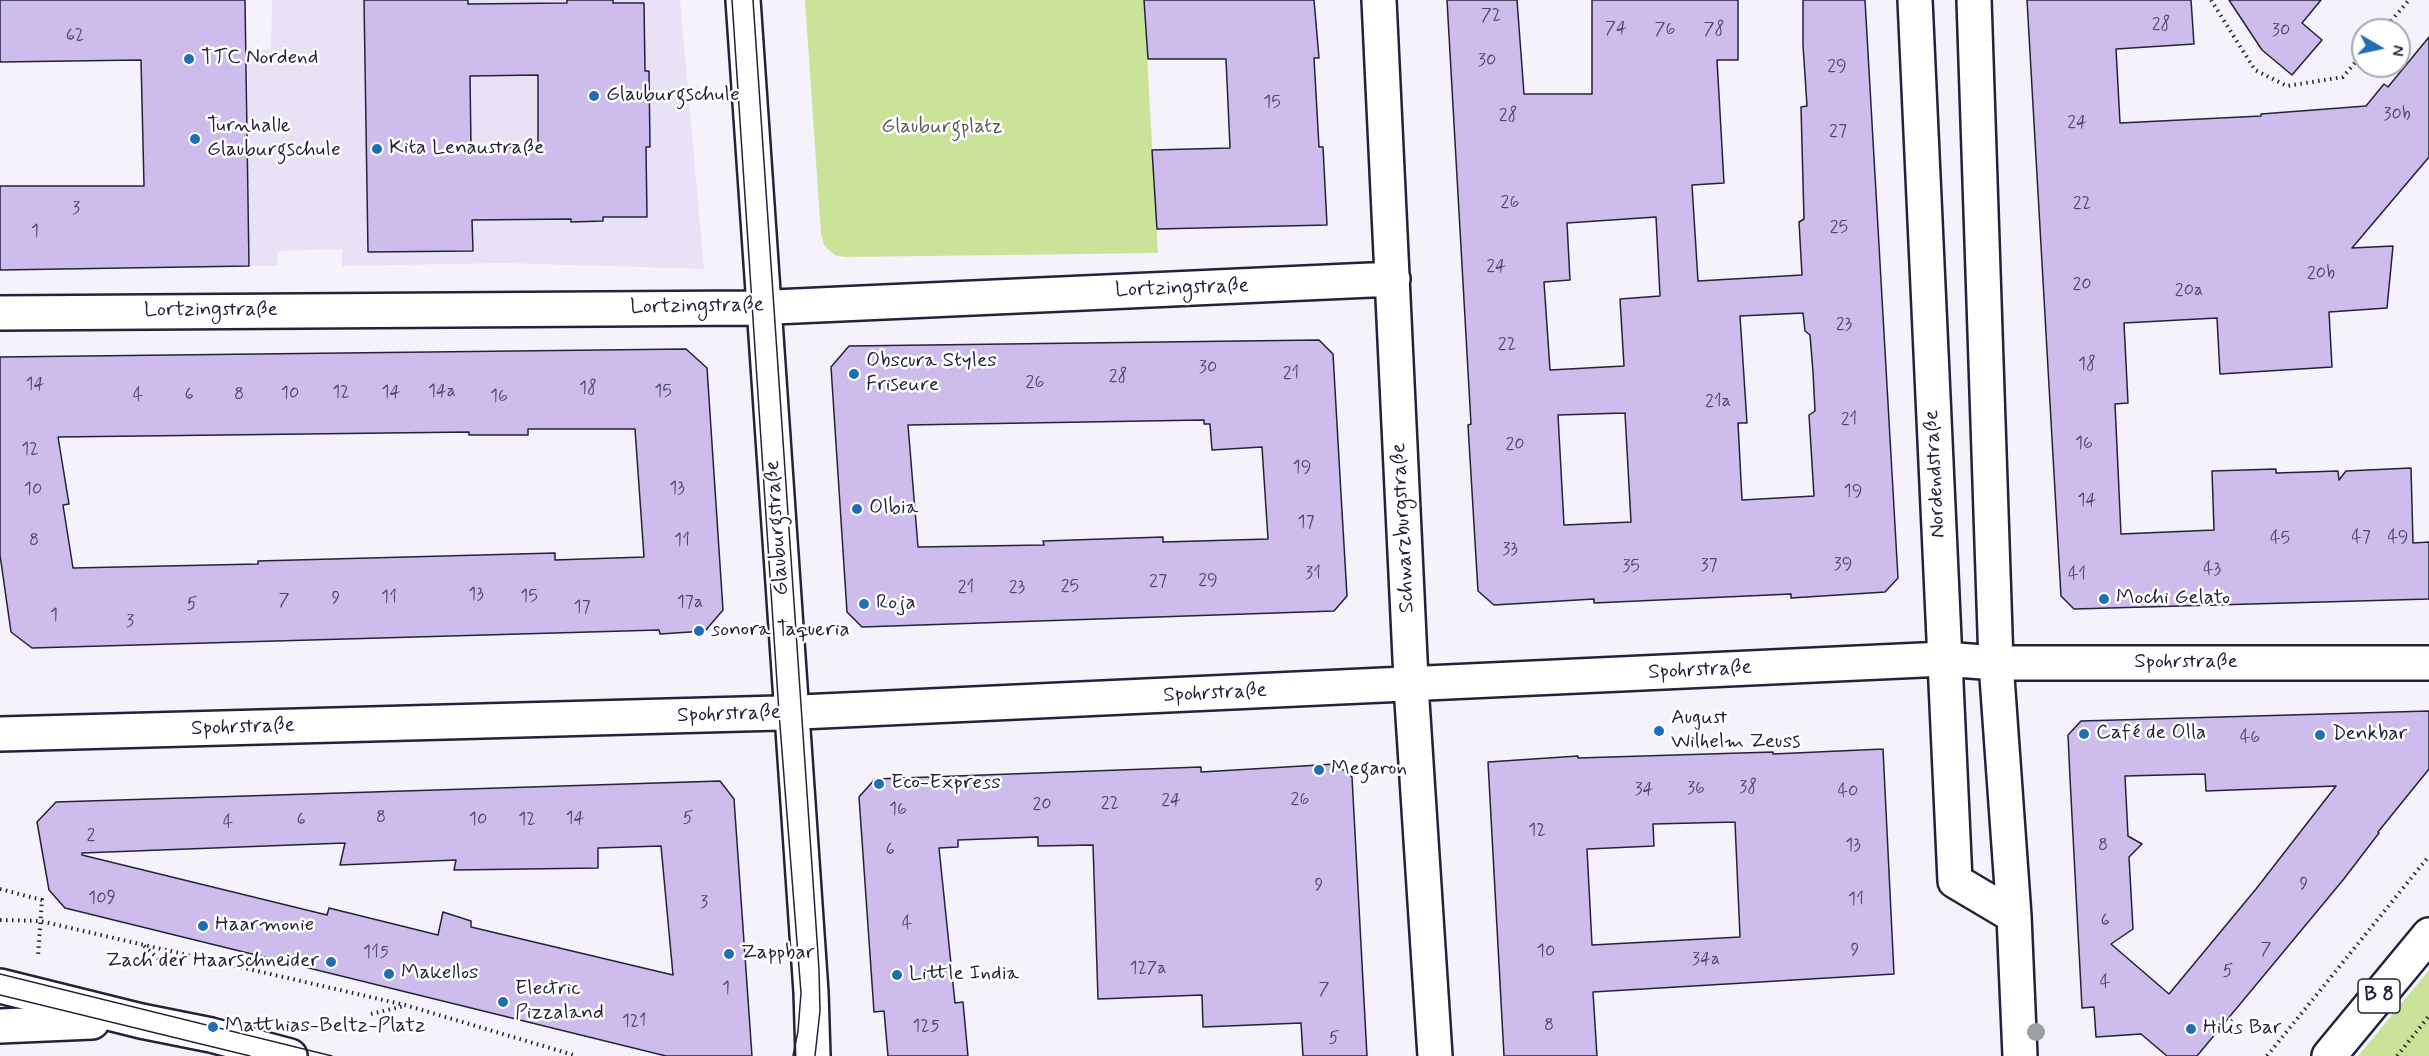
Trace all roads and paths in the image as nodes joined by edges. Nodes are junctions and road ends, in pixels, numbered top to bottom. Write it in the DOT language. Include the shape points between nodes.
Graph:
graph roads {
  1 [pos="742,0"];
  2 [pos="1379,0"];
  3 [pos="1915,0"];
  4 [pos="1974,0"];
  5 [pos="2211,0"];
  6 [pos="2409,0"];
  7 [pos="2393,18"];
  8 [pos="2351,68"];
  9 [pos="1393,279"];
  10 [pos="763,307"];
  11 [pos="0,313"];
  12 [pos="1944,659"];
  13 [pos="1996,663"];
  14 [pos="2429,663"];
  15 [pos="1412,685"];
  16 [pos="791,713"];
  17 [pos="0,734"];
  18 [pos="2429,856"];
  19 [pos="0,889"];
  20 [pos="2014,916"];
  21 [pos="0,920"];
  22 [pos="40,921"];
  23 [pos="2429,935"];
  24 [pos="144,945"];
  25 [pos="38,957"];
  26 [pos="169,968"];
  27 [pos="0,986"];
  28 [pos="405,1005"];
  29 [pos="371,1014"];
  30 [pos="2429,1016"];
  31 [pos="141,1021"];
  32 [pos="0,1026"];
  33 [pos="290,1056"];
  34 [pos="577,1056"];
  35 [pos="813,1056"];
  36 [pos="1434,1056"];
  37 [pos="2020,1056"];
  38 [pos="2266,1056"];
  39 [pos="2329,1056"];
  40 [pos="2397,1056"];
  1 -- 10 [label="street, Glauburgstraße"];
  2 -- 9 [label="street, Schwarzburgstraße"];
  3 -- 12 [label="street, Nordendstraße"];
  4 -- 13 [label="street"];
  5 -- 8 [label="path" via="2255,70 2287,86 2343,77"];
  6 -- 7 [label="path"];
  9 -- 10 [label="street, Lortzingstraße"];
  9 -- 15 [label="street, Schwarzburgstraße"];
  10 -- 11 [label="street, Lortzingstraße"];
  10 -- 16 [label="street, Glauburgstraße"];
  12 -- 13 [label="street, Spohrstraße"];
  12 -- 15 [label="street, Spohrstraße"];
  12 -- 20 [label="street, Nordendstraße" via="1955,881"];
  13 -- 14 [label="street, Spohrstraße"];
  13 -- 20 [label="street"];
  15 -- 16 [label="street, Spohrstraße"];
  15 -- 36 [label="street, Schwarzburgstraße"];
  16 -- 17 [label="street, Spohrstraße"];
  16 -- 35 [label="street, Glauburgstraße"];
  18 -- 38 [label="path"];
  19 -- 22 [label="path" via="42,900"];
  20 -- 37 [label="street"];
  21 -- 22 [label="path"];
  22 -- 24 [label="path"];
  22 -- 25 [label="path"];
  23 -- 39 [label="street, B 8"];
  24 -- 26 [label="path"];
  24 -- 28 [label="path"];
  27 -- 31 [label="street"];
  28 -- 29 [label="path"];
  28 -- 34 [label="path"];
  30 -- 40 [label="path"];
  31 -- 32 [label="street"];
  31 -- 33 [label="street"];
}
